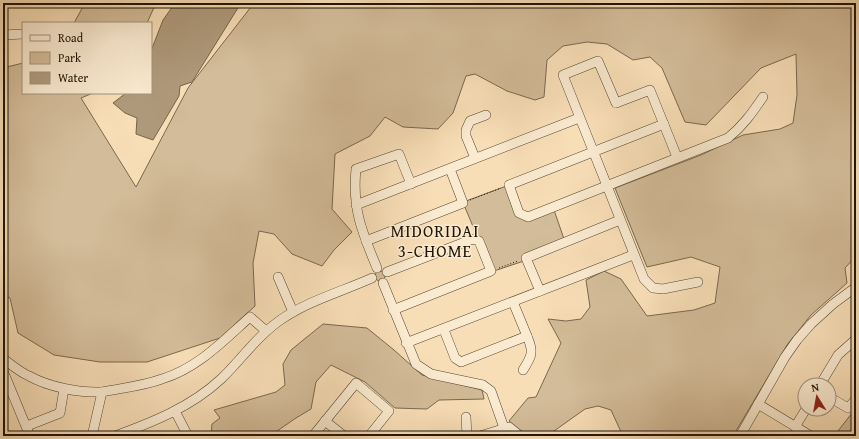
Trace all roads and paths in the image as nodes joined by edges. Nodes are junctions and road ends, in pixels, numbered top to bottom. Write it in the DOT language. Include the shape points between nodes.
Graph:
graph roads {
  1 [pos="22,34"];
  2 [pos="3,35"];
  3 [pos="762,97"];
  4 [pos="486,115"];
  5 [pos="579,118"];
  6 [pos="664,124"];
  7 [pos="593,152"];
  8 [pos="677,157"];
  9 [pos="475,158"];
  10 [pos="450,169"];
  11 [pos="411,184"];
  12 [pos="509,185"];
  13 [pos="606,186"];
  14 [pos="463,203"];
  15 [pos="356,205"];
  16 [pos="620,220"];
  17 [pos="366,241"];
  18 [pos="634,255"];
  19 [pos="526,258"];
  20 [pos="377,268"];
  21 [pos="491,271"];
  22 [pos="387,272"];
  23 [pos="278,277"];
  24 [pos="372,278"];
  25 [pos="698,282"];
  26 [pos="383,283"];
  27 [pos="856,287"];
  28 [pos="540,291"];
  29 [pos="513,302"];
  30 [pos="393,310"];
  31 [pos="292,312"];
  32 [pos="444,330"];
  33 [pos="266,331"];
  34 [pos="527,336"];
  35 [pos="856,339"];
  36 [pos="406,344"];
  37 [pos="3,361"];
  38 [pos="523,370"];
  39 [pos="3,371"];
  40 [pos="825,377"];
  41 [pos="64,389"];
  42 [pos="102,392"];
  43 [pos="856,399"];
  44 [pos="837,402"];
  45 [pos="758,404"];
  46 [pos="175,411"];
  47 [pos="466,416"];
  48 [pos="801,417"];
  49 [pos="325,421"];
  50 [pos="27,426"];
  51 [pos="795,427"];
  52 [pos="504,428"];
  53 [pos="30,436"];
  54 [pos="92,436"];
  55 [pos="115,436"];
  56 [pos="188,436"];
  57 [pos="313,436"];
  58 [pos="344,436"];
  59 [pos="369,436"];
  60 [pos="467,436"];
  61 [pos="480,436"];
  62 [pos="520,436"];
  63 [pos="740,436"];
  64 [pos="811,436"];
  1 -- 2 [label="street"];
  3 -- 8 [label="street" via="751,115 728,138"];
  4 -- 9 [label="street" via="470,121 466,130"];
  5 -- 6 [label="street" via="562,75 598,61 616,103 650,90"];
  5 -- 7 [label="street"];
  5 -- 9 [label="street"];
  6 -- 7 [label="street"];
  6 -- 8 [label="street"];
  7 -- 12 [label="street"];
  7 -- 13 [label="street"];
  8 -- 13 [label="street"];
  9 -- 10 [label="street"];
  10 -- 11 [label="street"];
  10 -- 14 [label="street"];
  11 -- 15 [label="street"];
  11 -- 15 [label="street" via="399,154 356,169"];
  12 -- 13 [label="street" via="520,214 528,217"];
  12 -- 14 [label="path"];
  13 -- 16 [label="street"];
  14 -- 17 [label="street"];
  15 -- 17 [label="street"];
  16 -- 18 [label="street"];
  16 -- 19 [label="street"];
  17 -- 20 [label="street"];
  18 -- 25 [label="street" via="644,280 653,288 663,289"];
  18 -- 28 [label="street"];
  19 -- 21 [label="path"];
  19 -- 28 [label="street"];
  20 -- 22 [label="street" via="384,268"];
  20 -- 24 [label="street"];
  21 -- 22 [label="street" via="479,241 473,239"];
  21 -- 30 [label="street"];
  22 -- 26 [label="street" via="387,279"];
  23 -- 31 [label="street"];
  24 -- 26 [label="street" via="377,283"];
  24 -- 31 [label="street"];
  26 -- 30 [label="street"];
  27 -- 45 [label="street" via="833,304 797,340"];
  28 -- 29 [label="street"];
  29 -- 32 [label="street"];
  29 -- 34 [label="street"];
  30 -- 36 [label="street"];
  31 -- 33 [label="street"];
  32 -- 34 [label="street" via="455,358 461,362"];
  32 -- 36 [label="street"];
  33 -- 42 [label="street" via="250,316 210,354 189,368 163,379"];
  33 -- 46 [label="street" via="221,379"];
  34 -- 38 [label="street" via="532,346 532,354"];
  35 -- 40 [label="street" via="838,355"];
  36 -- 52 [label="street" via="416,364 431,374 473,382 491,391"];
  37 -- 41 [label="street" via="29,377"];
  39 -- 50 [label="street"];
  41 -- 42 [label="street"];
  41 -- 50 [label="street" via="60,413"];
  42 -- 54 [label="street"];
  43 -- 44 [label="street" via="848,408"];
  45 -- 51 [label="street"];
  45 -- 63 [label="street"];
  46 -- 55 [label="street"];
  46 -- 56 [label="street"];
  47 -- 60 [label="street"];
  48 -- 51 [label="street"];
  49 -- 57 [label="street"];
  49 -- 58 [label="street"];
  49 -- 59 [label="street" via="356,383 389,411"];
  50 -- 53 [label="street"];
  51 -- 64 [label="street"];
  52 -- 61 [label="street"];
  52 -- 62 [label="street" via="509,427"];
}
